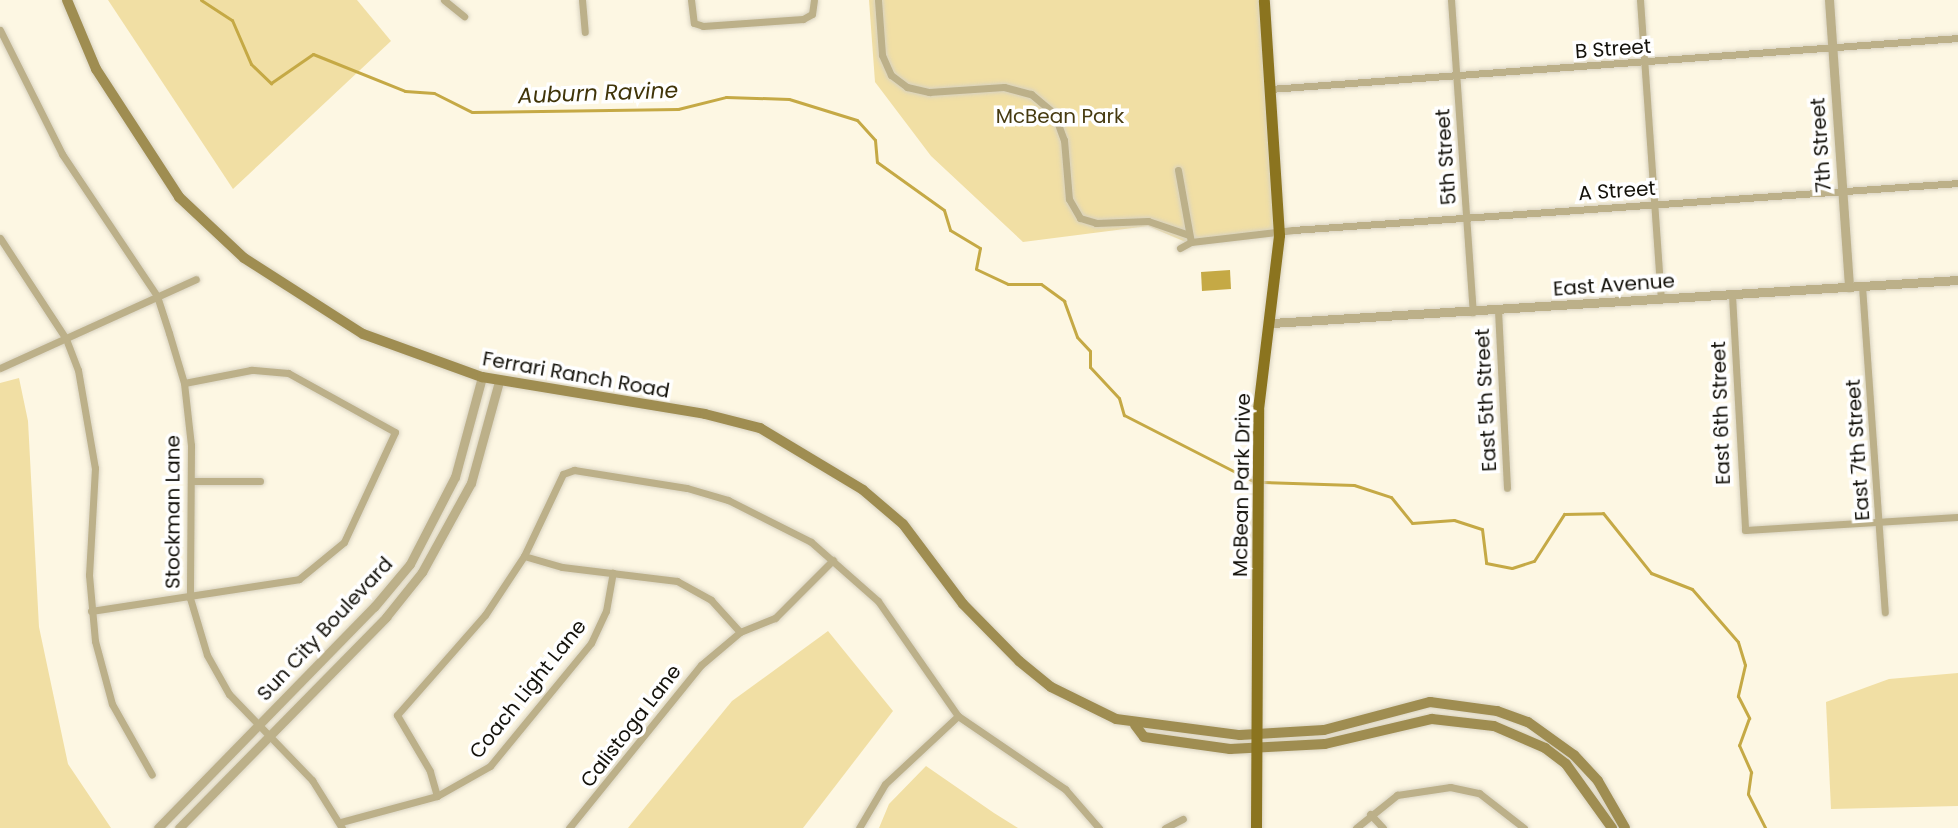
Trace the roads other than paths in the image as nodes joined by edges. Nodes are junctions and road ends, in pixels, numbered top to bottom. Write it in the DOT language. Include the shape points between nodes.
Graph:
graph roads {
  1 [pos="67,0"];
  2 [pos="444,0"];
  3 [pos="582,0"];
  4 [pos="691,0"];
  5 [pos="814,0"];
  6 [pos="878,0"];
  7 [pos="1264,0"];
  8 [pos="1451,0"];
  9 [pos="1640,0"];
  10 [pos="1829,0"];
  11 [pos="464,16"];
  12 [pos="0,30"];
  13 [pos="585,32"];
  14 [pos="1958,38"];
  15 [pos="1832,49"];
  16 [pos="1644,63"];
  17 [pos="1456,76"];
  18 [pos="1270,89"];
  19 [pos="1178,170"];
  20 [pos="1958,183"];
  21 [pos="1842,191"];
  22 [pos="1654,205"];
  23 [pos="1466,218"];
  24 [pos="1279,233"];
  25 [pos="0,238"];
  26 [pos="1190,239"];
  27 [pos="1180,248"];
  28 [pos="196,279"];
  29 [pos="1958,280"];
  30 [pos="1862,286"];
  31 [pos="1849,287"];
  32 [pos="1732,295"];
  33 [pos="157,296"];
  34 [pos="1661,299"];
  35 [pos="1498,310"];
  36 [pos="1473,312"];
  37 [pos="1272,323"];
  38 [pos="66,339"];
  39 [pos="0,368"];
  40 [pos="482,377"];
  41 [pos="499,381"];
  42 [pos="184,383"];
  43 [pos="192,481"];
  44 [pos="260,481"];
  45 [pos="1507,488"];
  46 [pos="1958,517"];
  47 [pos="1879,524"];
  48 [pos="524,556"];
  49 [pos="833,560"];
  50 [pos="613,573"];
  51 [pos="190,598"];
  52 [pos="91,611"];
  53 [pos="1885,612"];
  54 [pos="740,632"];
  55 [pos="958,716"];
  56 [pos="1135,725"];
  57 [pos="264,732"];
  58 [pos="1255,734"];
  59 [pos="1255,747"];
  60 [pos="152,775"];
  61 [pos="437,796"];
  62 [pos="1370,814"];
  63 [pos="1183,819"];
  64 [pos="341,825"];
  65 [pos="158,828"];
  66 [pos="179,828"];
  67 [pos="569,828"];
  68 [pos="859,828"];
  69 [pos="1099,828"];
  70 [pos="1165,828"];
  71 [pos="1256,828"];
  72 [pos="1356,828"];
  73 [pos="1383,828"];
  74 [pos="1524,828"];
  75 [pos="1612,828"];
  76 [pos="1625,828"];
  1 -- 40 [label="main road, Ferrari Ranch Road" via="96,69 129,127 179,197 214,232 280,285 363,334"];
  2 -- 11 [label="street"];
  3 -- 13 [label="street"];
  4 -- 5 [label="street" via="694,23 703,26 803,19 812,14"];
  6 -- 26 [label="street" via="882,55 891,75 907,87 929,92 1004,87 1031,94 1054,113 1064,140 1069,199 1080,218 1096,223 1148,221"];
  7 -- 18 [label="main road, McBean Park Drive"];
  8 -- 17 [label="street, 5th Street"];
  9 -- 16 [label="street"];
  10 -- 15 [label="street, 7th Street"];
  12 -- 33 [label="street, Stockman Lane" via="62,154"];
  14 -- 15 [label="street, B Street"];
  15 -- 16 [label="street, B Street"];
  15 -- 21 [label="street, 7th Street"];
  16 -- 17 [label="street, B Street"];
  16 -- 22 [label="street"];
  17 -- 18 [label="street, B Street"];
  17 -- 23 [label="street, 5th Street"];
  18 -- 24 [label="main road, McBean Park Drive"];
  19 -- 26 [label="street"];
  20 -- 21 [label="street, A Street"];
  21 -- 22 [label="street, A Street"];
  21 -- 31 [label="street, 7th Street"];
  22 -- 23 [label="street, A Street"];
  22 -- 34 [label="street"];
  23 -- 24 [label="street, A Street"];
  23 -- 36 [label="street, 5th Street"];
  24 -- 26 [label="street, A Street"];
  24 -- 37 [label="main road, McBean Park Drive"];
  25 -- 38 [label="street"];
  26 -- 27 [label="street"];
  28 -- 33 [label="street"];
  29 -- 30 [label="street, East Avenue"];
  30 -- 31 [label="street, East Avenue"];
  30 -- 47 [label="street, East 7th Street"];
  31 -- 32 [label="street, East Avenue"];
  32 -- 34 [label="street, East Avenue"];
  32 -- 47 [label="street, East 6th Street" via="1745,530"];
  33 -- 38 [label="street"];
  33 -- 42 [label="street, Stockman Lane"];
  34 -- 35 [label="street, East Avenue"];
  35 -- 36 [label="street, East Avenue"];
  35 -- 45 [label="street, East 5th Street"];
  36 -- 37 [label="street, East Avenue"];
  37 -- 58 [label="main road, McBean Park Drive" via="1257,443"];
  38 -- 39 [label="street"];
  38 -- 52 [label="street" via="93,439"];
  40 -- 41 [label="main road, Ferrari Ranch Road"];
  40 -- 57 [label="street, Sun City Boulevard" via="455,477 410,564"];
  41 -- 56 [label="main road, Ferrari Ranch Road" via="705,414 760,428 863,490 903,524 979,622 1051,687"];
  41 -- 57 [label="street, Sun City Boulevard" via="471,483 435,553 386,617"];
  42 -- 43 [label="street, Stockman Lane"];
  42 -- 51 [label="street" via="251,370 288,373 395,432 353,527 316,568 281,585"];
  43 -- 44 [label="street"];
  43 -- 51 [label="street, Stockman Lane"];
  46 -- 47 [label="street"];
  47 -- 53 [label="street, East 7th Street"];
  48 -- 49 [label="street" via="563,474 574,470 728,500 773,518"];
  48 -- 50 [label="street"];
  48 -- 61 [label="street" via="485,615 397,715 430,771"];
  49 -- 54 [label="street, Calistoga Lane" via="775,618"];
  49 -- 55 [label="street" via="878,601"];
  50 -- 54 [label="street" via="677,581 697,590"];
  50 -- 61 [label="street, Coach Light Lane" via="606,611 591,643 490,766"];
  51 -- 52 [label="street"];
  51 -- 57 [label="street, Stockman Lane" via="218,677"];
  52 -- 60 [label="street" via="112,704"];
  54 -- 67 [label="street, Calistoga Lane" via="681,686"];
  55 -- 68 [label="street" via="885,784"];
  55 -- 69 [label="street" via="1065,789"];
  56 -- 58 [label="main road, Ferrari Ranch Road"];
  56 -- 59 [label="main road, Ferrari Ranch Road" via="1144,737 1177,744"];
  57 -- 64 [label="street, Stockman Lane" via="312,780"];
  57 -- 65 [label="street, Sun City Boulevard"];
  57 -- 66 [label="street, Sun City Boulevard"];
  58 -- 59 [label="main road, McBean Park Drive"];
  58 -- 76 [label="main road, Ferrari Ranch Road" via="1324,730 1430,702 1497,711 1528,722 1574,755 1598,781"];
  59 -- 71 [label="main road, McBean Park Drive"];
  59 -- 75 [label="main road, Ferrari Ranch Road" via="1325,744 1432,719 1494,726 1566,764"];
  61 -- 64 [label="street, Coach Light Lane"];
  62 -- 72 [label="street"];
  62 -- 73 [label="street"];
  62 -- 74 [label="street" via="1397,795 1450,787 1479,793"];
  63 -- 70 [label="street"];
}
